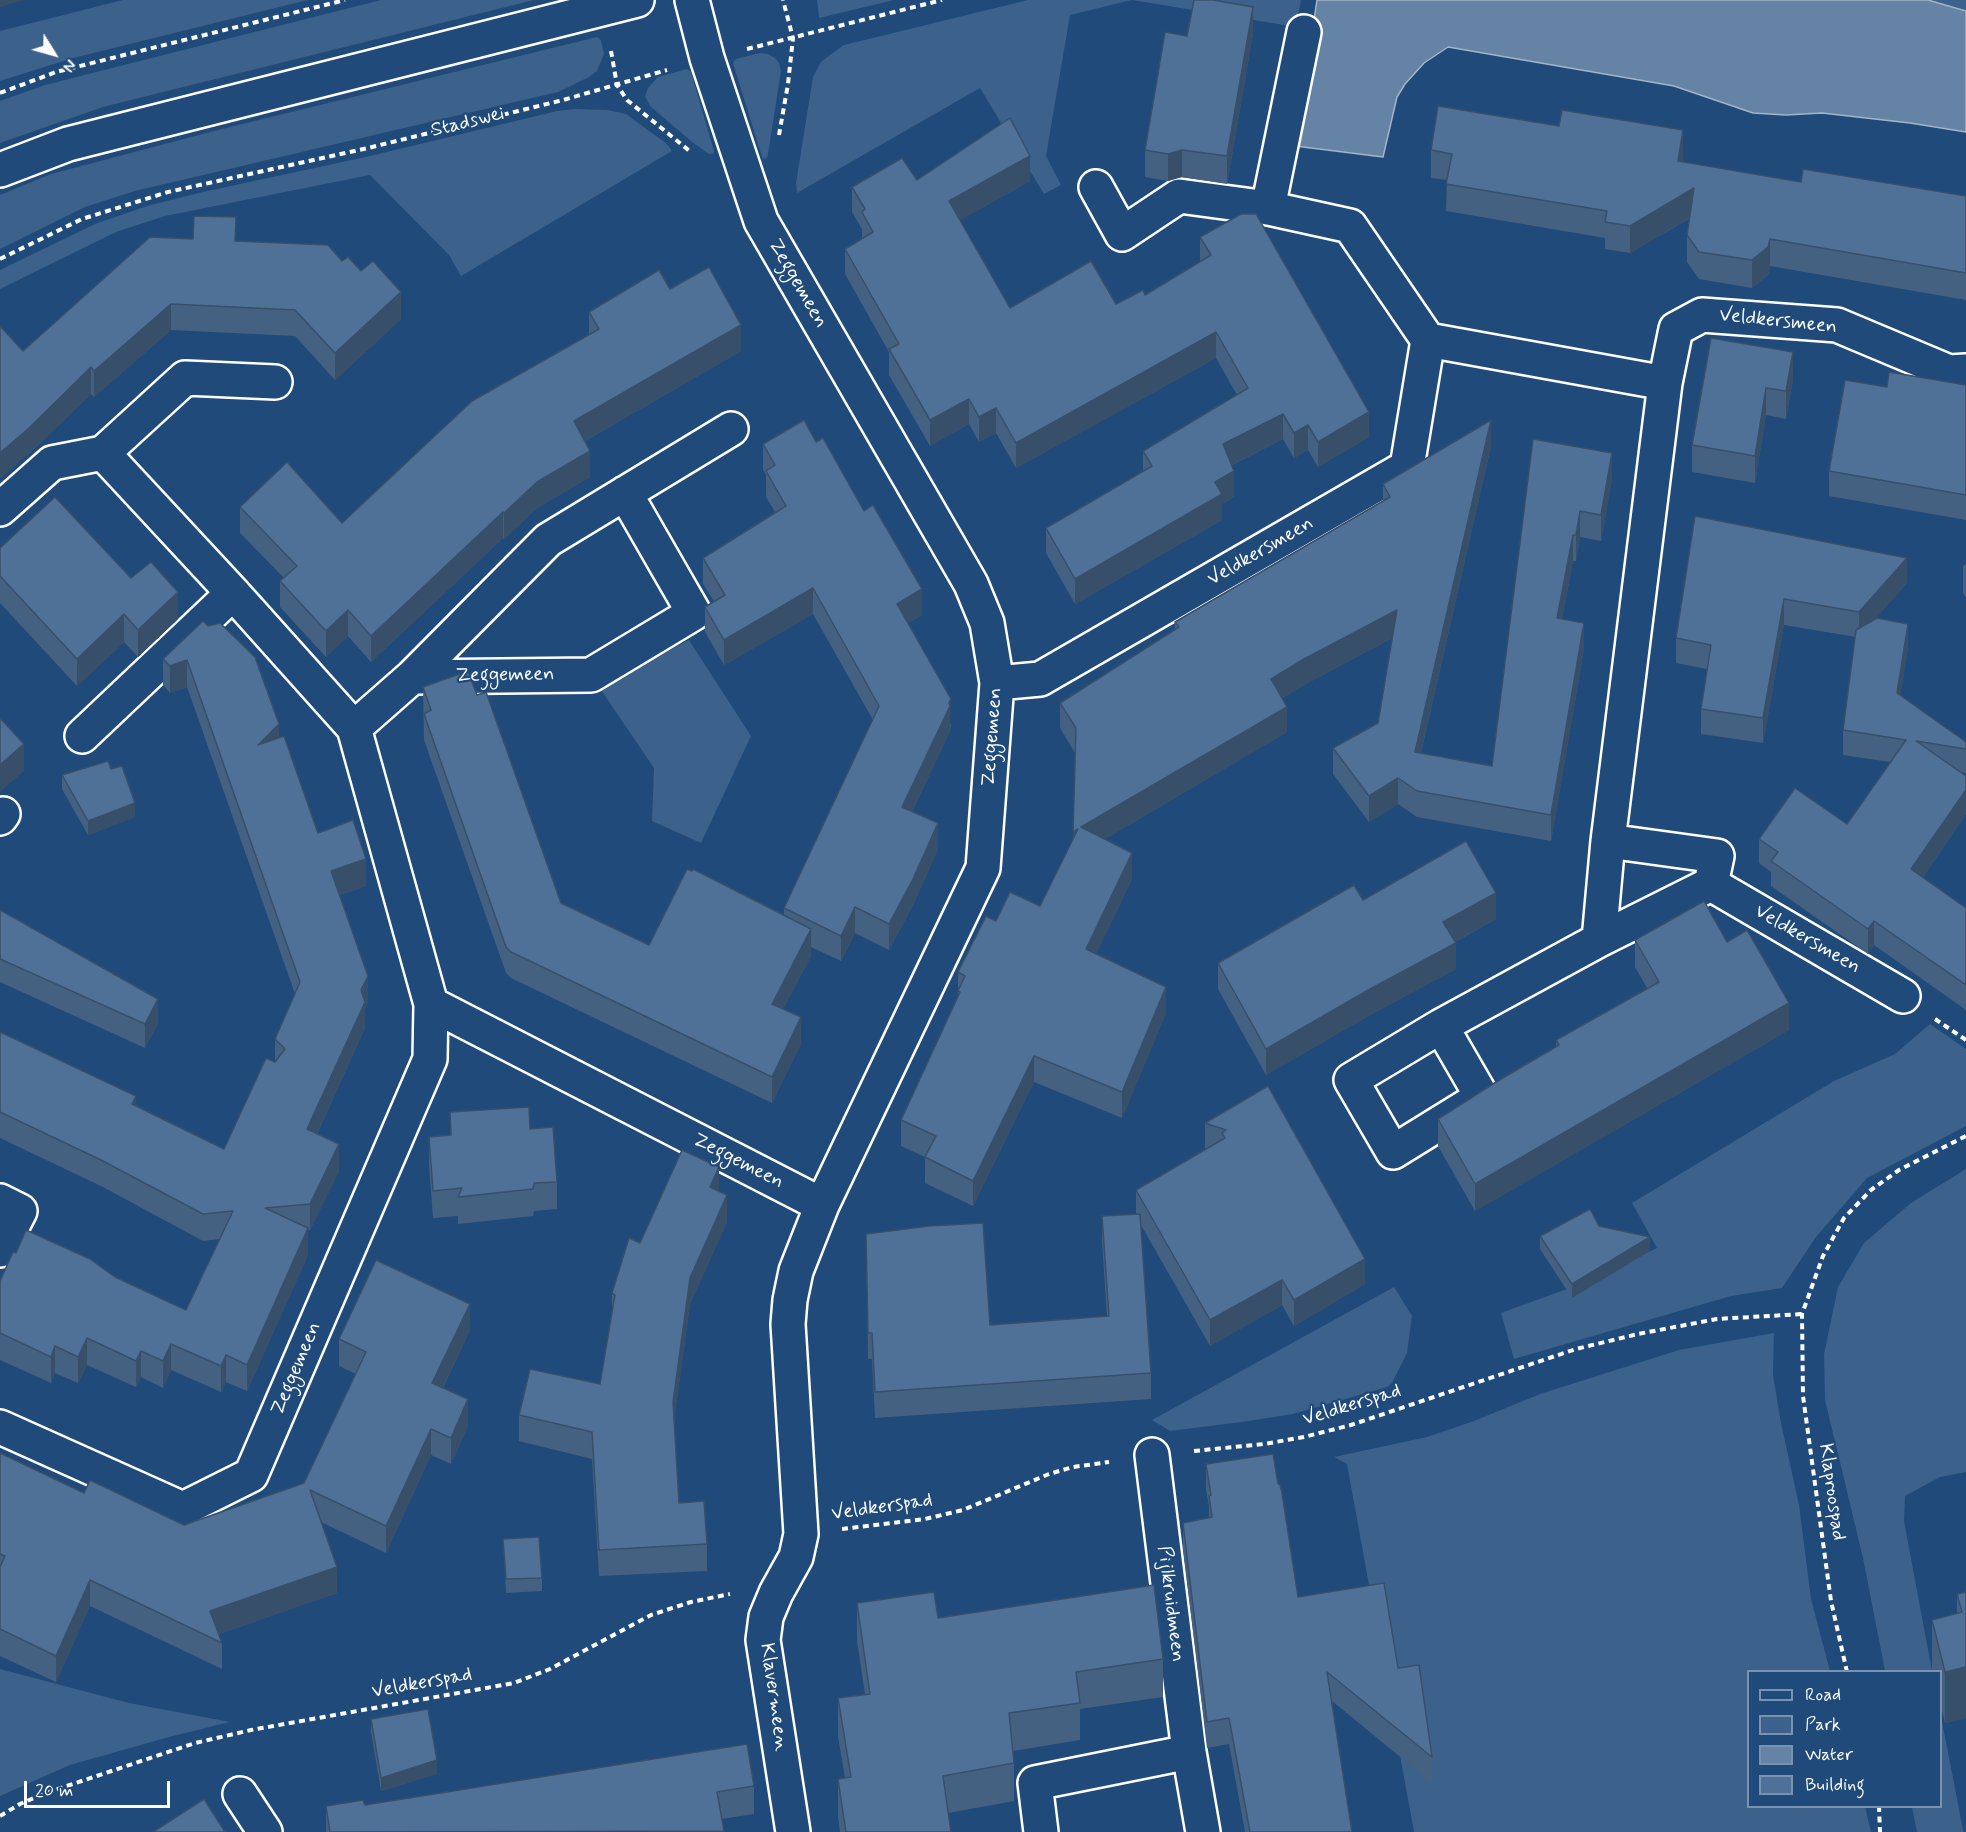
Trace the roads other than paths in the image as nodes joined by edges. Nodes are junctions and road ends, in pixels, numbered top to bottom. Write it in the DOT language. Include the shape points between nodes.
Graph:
graph roads {
  1 [pos="637,0"];
  2 [pos="692,0"];
  3 [pos="1304,32"];
  4 [pos="0,170"];
  5 [pos="1096,187"];
  6 [pos="1268,208"];
  7 [pos="1428,340"];
  8 [pos="1966,371"];
  9 [pos="275,382"];
  10 [pos="1665,383"];
  11 [pos="731,429"];
  12 [pos="104,453"];
  13 [pos="625,493"];
  14 [pos="0,509"];
  15 [pos="233,593"];
  16 [pos="412,677"];
  17 [pos="997,683"];
  18 [pos="354,728"];
  19 [pos="82,736"];
  20 [pos="1608,842"];
  21 [pos="1711,884"];
  22 [pos="1599,940"];
  23 [pos="1903,996"];
  24 [pos="431,1004"];
  25 [pos="1441,1026"];
  26 [pos="0,1201"];
  27 [pos="822,1205"];
  28 [pos="0,1250"];
  29 [pos="0,1427"];
  30 [pos="1152,1455"];
  31 [pos="801,1534"];
  32 [pos="1189,1752"];
  33 [pos="240,1794"];
  34 [pos="265,1832"];
  35 [pos="793,1832"];
  36 [pos="1041,1832"];
  37 [pos="1203,1832"];
  1 -- 4 [label="street" via="68,144"];
  2 -- 17 [label="street, Zeggemeen" via="760,221 971,584 987,623"];
  3 -- 6 [label="street"];
  5 -- 6 [label="street" via="1122,234 1179,196"];
  6 -- 7 [label="street" via="1350,226"];
  7 -- 10 [label="street"];
  7 -- 17 [label="street, Veldkersmeen" via="1407,467 1040,679"];
  8 -- 10 [label="street, Veldkersmeen" via="1949,372 1837,325 1702,315 1676,329"];
  9 -- 12 [label="street" via="185,378"];
  10 -- 20 [label="street, Veldkersmeen"];
  11 -- 13 [label="street, Zeggemeen"];
  12 -- 14 [label="street" via="52,463"];
  12 -- 15 [label="street, Zeggemeen"];
  13 -- 16 [label="street, Zeggemeen" via="548,540"];
  13 -- 16 [label="street, Zeggemeen" via="694,614 591,675"];
  15 -- 18 [label="street, Zeggemeen"];
  15 -- 19 [label="street"];
  16 -- 18 [label="street, Zeggemeen"];
  17 -- 27 [label="street, Zeggemeen" via="983,868"];
  18 -- 24 [label="street, Zeggemeen"];
  20 -- 21 [label="street" via="1717,856"];
  20 -- 22 [label="street, Veldkersmeen"];
  21 -- 22 [label="street"];
  21 -- 23 [label="street, Veldkersmeen"];
  22 -- 25 [label="street"];
  24 -- 27 [label="street, Zeggemeen"];
  24 -- 29 [label="street, Zeggemeen" via="430,1059 251,1475 183,1509"];
  26 -- 28 [label="street" via="20,1211"];
  27 -- 31 [label="street, Zeggemeen" via="796,1271 788,1324"];
  30 -- 32 [label="street, Pijlkruidmeen"];
  31 -- 35 [label="street, Klavermeen" via="796,1557 766,1617 763,1640"];
  32 -- 36 [label="street" via="1035,1783"];
  32 -- 37 [label="street, Pijlkruidmeen"];
  33 -- 34 [label="street"];
}
